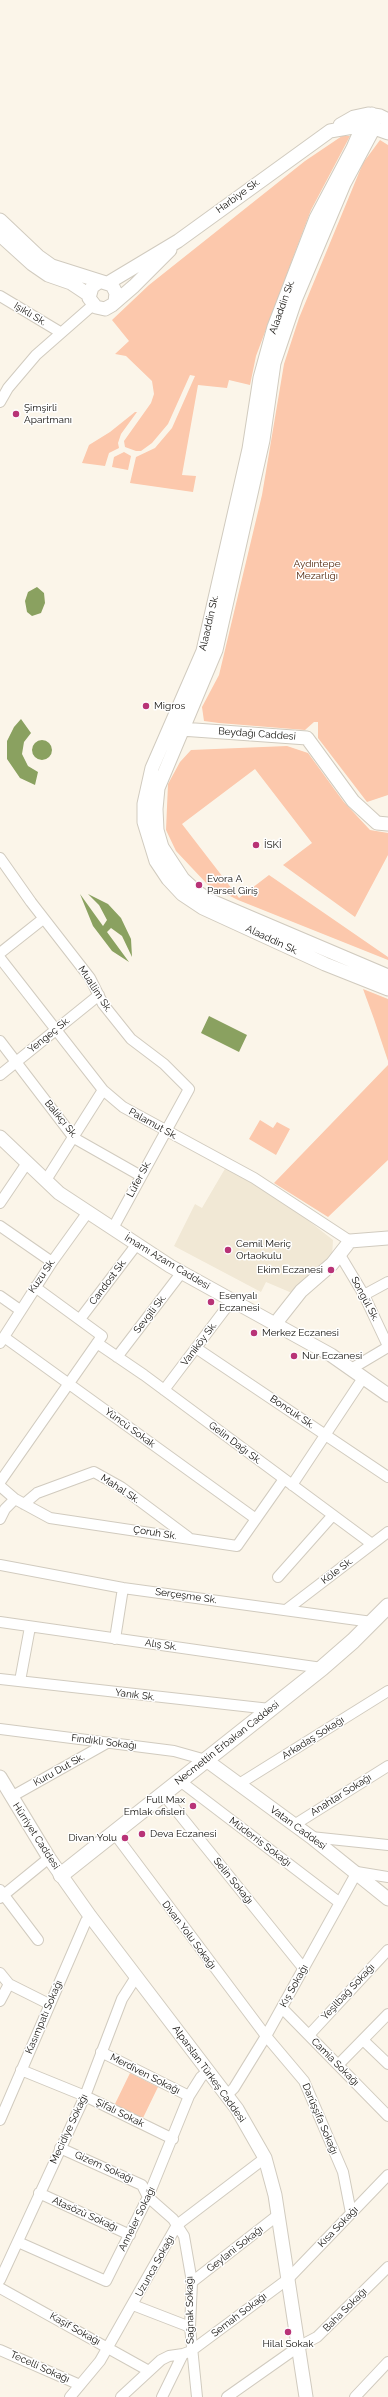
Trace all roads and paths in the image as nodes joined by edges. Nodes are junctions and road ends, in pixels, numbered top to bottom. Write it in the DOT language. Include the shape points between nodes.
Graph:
graph roads {
  1 [pos="372,114"];
  2 [pos="388,120"];
  3 [pos="359,126"];
  4 [pos="374,128"];
  5 [pos="330,131"];
  6 [pos="388,133"];
  7 [pos="0,220"];
  8 [pos="0,235"];
  9 [pos="178,240"];
  10 [pos="104,282"];
  11 [pos="0,296"];
  12 [pos="91,300"];
  13 [pos="115,302"];
  14 [pos="60,332"];
  15 [pos="0,402"];
  16 [pos="231,541"];
  17 [pos="177,727"];
  18 [pos="388,824"];
  19 [pos="0,858"];
  20 [pos="44,919"];
  21 [pos="0,953"];
  22 [pos="0,958"];
  23 [pos="327,958"];
  24 [pos="388,976"];
  25 [pos="388,989"];
  26 [pos="99,995"];
  27 [pos="55,1030"];
  28 [pos="0,1041"];
  29 [pos="16,1062"];
  30 [pos="0,1075"];
  31 [pos="103,1090"];
  32 [pos="165,1131"];
  33 [pos="74,1138"];
  34 [pos="1,1140"];
  35 [pos="27,1163"];
  36 [pos="141,1176"];
  37 [pos="46,1180"];
  38 [pos="0,1203"];
  39 [pos="88,1212"];
  40 [pos="0,1226"];
  41 [pos="113,1228"];
  42 [pos="388,1238"];
  43 [pos="350,1240"];
  44 [pos="137,1244"];
  45 [pos="340,1254"];
  46 [pos="52,1262"];
  47 [pos="182,1272"];
  48 [pos="388,1282"];
  49 [pos="35,1287"];
  50 [pos="364,1294"];
  51 [pos="0,1296"];
  52 [pos="237,1303"];
  53 [pos="20,1310"];
  54 [pos="80,1319"];
  55 [pos="275,1324"];
  56 [pos="2,1340"];
  57 [pos="97,1343"];
  58 [pos="388,1346"];
  59 [pos="196,1348"];
  60 [pos="117,1356"];
  61 [pos="351,1369"];
  62 [pos="364,1378"];
  63 [pos="68,1384"];
  64 [pos="164,1390"];
  65 [pos="388,1395"];
  66 [pos="326,1435"];
  67 [pos="388,1477"];
  68 [pos="0,1482"];
  69 [pos="288,1482"];
  70 [pos="0,1486"];
  71 [pos="15,1499"];
  72 [pos="24,1504"];
  73 [pos="333,1515"];
  74 [pos="0,1519"];
  75 [pos="256,1519"];
  76 [pos="388,1532"];
  77 [pos="189,1538"];
  78 [pos="372,1544"];
  79 [pos="0,1566"];
  80 [pos="278,1577"];
  81 [pos="123,1588"];
  82 [pos="388,1606"];
  83 [pos="286,1610"];
  84 [pos="0,1622"];
  85 [pos="372,1622"];
  86 [pos="30,1627"];
  87 [pos="115,1639"];
  88 [pos="322,1668"];
  89 [pos="0,1679"];
  90 [pos="20,1681"];
  91 [pos="388,1691"];
  92 [pos="270,1709"];
  93 [pos="0,1729"];
  94 [pos="107,1742"];
  95 [pos="206,1760"];
  96 [pos="388,1766"];
  97 [pos="0,1777"];
  98 [pos="180,1781"];
  99 [pos="239,1784"];
  100 [pos="163,1794"];
  101 [pos="11,1797"];
  102 [pos="294,1825"];
  103 [pos="114,1833"];
  104 [pos="311,1837"];
  105 [pos="388,1846"];
  106 [pos="49,1858"];
  107 [pos="357,1872"];
  108 [pos="61,1875"];
  109 [pos="388,1877"];
  110 [pos="1,1894"];
  111 [pos="388,1899"];
  112 [pos="340,1904"];
  113 [pos="90,1916"];
  114 [pos="38,1940"];
  115 [pos="388,1950"];
  116 [pos="304,1968"];
  117 [pos="0,1973"];
  118 [pos="136,1977"];
  119 [pos="9,1984"];
  120 [pos="0,2001"];
  121 [pos="49,2004"];
  122 [pos="282,2008"];
  123 [pos="388,2014"];
  124 [pos="309,2035"];
  125 [pos="266,2036"];
  126 [pos="363,2040"];
  127 [pos="101,2052"];
  128 [pos="388,2064"];
  129 [pos="338,2065"];
  130 [pos="21,2070"];
  131 [pos="208,2071"];
  132 [pos="85,2096"];
  133 [pos="189,2096"];
  134 [pos="226,2096"];
  135 [pos="388,2116"];
  136 [pos="0,2120"];
  137 [pos="173,2139"];
  138 [pos="60,2148"];
  139 [pos="265,2158"];
  140 [pos="388,2175"];
  141 [pos="39,2193"];
  142 [pos="148,2198"];
  143 [pos="351,2213"];
  144 [pos="278,2215"];
  145 [pos="177,2225"];
  146 [pos="130,2235"];
  147 [pos="18,2242"];
  148 [pos="388,2267"];
  149 [pos="288,2279"];
  150 [pos="0,2280"];
  151 [pos="192,2282"];
  152 [pos="0,2288"];
  153 [pos="133,2305"];
  154 [pos="190,2327"];
  155 [pos="108,2347"];
  156 [pos="298,2347"];
  157 [pos="0,2350"];
  158 [pos="187,2352"];
  159 [pos="388,2362"];
  160 [pos="149,2371"];
  161 [pos="80,2385"];
  162 [pos="70,2397"];
  163 [pos="121,2397"];
  164 [pos="162,2397"];
  165 [pos="197,2397"];
  166 [pos="227,2397"];
  167 [pos="306,2397"];
  168 [pos="355,2397"];
  1 -- 2 [label="street"];
  1 -- 4 [label="street"];
  1 -- 5 [label="street" via="354,117"];
  3 -- 4 [label="street, Harbiye Sk."];
  3 -- 5 [label="street, Harbiye Sk."];
  3 -- 16 [label="street, Alaaddin Sk." via="359,134 353,148 316,218 274,327 260,378"];
  4 -- 6 [label="street, Harbiye Sk."];
  4 -- 16 [label="street, Alaaddin Sk." via="344,184 296,298 274,363 263,440"];
  5 -- 9 [label="street, Harbiye Sk."];
  7 -- 10 [label="street" via="52,266"];
  8 -- 12 [label="street" via="43,272 71,282"];
  9 -- 10 [label="street, Harbiye Sk."];
  9 -- 13 [label="street" via="162,259"];
  10 -- 12 [label="street" via="92,286"];
  10 -- 13 [label="street" via="116,293"];
  11 -- 14 [label="street, Işıklı Sk."];
  12 -- 13 [label="street" via="104,309"];
  12 -- 14 [label="street"];
  14 -- 15 [label="street" via="36,354"];
  16 -- 17 [label="street, Alaaddin Sk." via="203,651"];
  16 -- 17 [label="street, Alaaddin Sk." via="238,552 216,650"];
  17 -- 18 [label="street, Beydağı Caddesi" via="307,738 353,801 377,823"];
  17 -- 23 [label="street, Alaaddin Sk." via="158,788 156,809 157,830 171,864 183,879 209,900"];
  19 -- 20 [label="street, Muallim Sk."];
  20 -- 21 [label="street"];
  20 -- 26 [label="street, Muallim Sk." via="90,978"];
  22 -- 27 [label="street, Palamut Sk."];
  23 -- 24 [label="street, Alaaddin Sk."];
  23 -- 25 [label="street, Alaaddin Sk."];
  26 -- 27 [label="street, Yengeç Sk."];
  26 -- 32 [label="street, Muallim Sk." via="103,1004 131,1039 164,1064 189,1089"];
  27 -- 29 [label="street, Yengeç Sk."];
  27 -- 31 [label="street, Palamut Sk."];
  28 -- 29 [label="street, Balıkçı Sk."];
  29 -- 30 [label="street, Yengeç Sk."];
  29 -- 33 [label="street, Balıkçı Sk."];
  31 -- 32 [label="street, Palamut Sk." via="123,1107"];
  31 -- 33 [label="street"];
  32 -- 36 [label="street, Lüfer Sk."];
  32 -- 43 [label="street, Palamut Sk." via="254,1178"];
  33 -- 36 [label="street, Balıkçı Sk."];
  33 -- 37 [label="street"];
  34 -- 35 [label="street, İmamı Azam Caddesi"];
  35 -- 37 [label="street, İmamı Azam Caddesi"];
  35 -- 38 [label="street"];
  36 -- 41 [label="street, Lüfer Sk."];
  37 -- 39 [label="street, İmamı Azam Caddesi" via="59,1193"];
  39 -- 41 [label="street, İmamı Azam Caddesi"];
  39 -- 46 [label="street, Kuzu Sk."];
  40 -- 46 [label="street"];
  41 -- 44 [label="street, İmamı Azam Caddesi"];
  42 -- 43 [label="street"];
  43 -- 45 [label="street"];
  44 -- 47 [label="street, İmamı Azam Caddesi"];
  44 -- 54 [label="street, Candost Sk."];
  45 -- 50 [label="street, Songül Sk."];
  45 -- 55 [label="street" via="301,1291"];
  46 -- 49 [label="street, Kuzu Sk."];
  47 -- 52 [label="street, İmamı Azam Caddesi"];
  47 -- 60 [label="street, Sevgili Sk."];
  48 -- 50 [label="street"];
  49 -- 53 [label="street, Kuzu Sk."];
  49 -- 54 [label="street"];
  50 -- 58 [label="street, Songül Sk."];
  51 -- 53 [label="street"];
  52 -- 55 [label="street, İmamı Azam Caddesi"];
  52 -- 59 [label="street, Vaniköy Sk." via="226,1308"];
  53 -- 56 [label="street, Kuzu Sk."];
  54 -- 57 [label="street" via="102,1336"];
  55 -- 61 [label="street, İmamı Azam Caddesi"];
  56 -- 63 [label="street, Yüncü Sokak"];
  57 -- 60 [label="street, Gelin Dağı Sk."];
  57 -- 63 [label="street"];
  58 -- 61 [label="street"];
  59 -- 64 [label="street, Vaniköy Sk."];
  59 -- 66 [label="street, Boncuk Sk."];
  60 -- 64 [label="street, Gelin Dağı Sk."];
  61 -- 62 [label="street, İmamı Azam Caddesi"];
  62 -- 65 [label="street, İmamı Azam Caddesi"];
  62 -- 66 [label="street, Çoruh Sk."];
  63 -- 68 [label="street"];
  63 -- 75 [label="street, Yüncü Sokak"];
  64 -- 69 [label="street, Gelin Dağı Sk."];
  66 -- 67 [label="street, Boncuk Sk."];
  66 -- 69 [label="street, Çoruh Sk."];
  69 -- 73 [label="street, Gelin Dağı Sk."];
  69 -- 75 [label="street, Çoruh Sk."];
  70 -- 71 [label="street, Çoruh Sk."];
  71 -- 72 [label="street, Çoruh Sk."];
  71 -- 74 [label="street"];
  72 -- 77 [label="street, Çoruh Sk." via="50,1518"];
  72 -- 77 [label="street, Mahal Sk." via="37,1493 94,1472 121,1487"];
  73 -- 78 [label="street, Gelin Dağı Sk."];
  73 -- 80 [label="street"];
  75 -- 77 [label="street, Çoruh Sk." via="237,1546"];
  76 -- 78 [label="street, Köle Sk."];
  78 -- 83 [label="street, Köle Sk."];
  79 -- 81 [label="street, Serçeşme Sk."];
  81 -- 83 [label="street, Serçeşme Sk."];
  81 -- 87 [label="street"];
  82 -- 85 [label="main road, Necmettin Erbakan Caddesi"];
  83 -- 85 [label="street, Serçeşme Sk."];
  84 -- 86 [label="street, Alış Sk."];
  85 -- 88 [label="main road, Necmettin Erbakan Caddesi"];
  86 -- 87 [label="street, Alış Sk."];
  86 -- 90 [label="street"];
  87 -- 88 [label="street, Alış Sk."];
  88 -- 92 [label="main road, Necmettin Erbakan Caddesi"];
  89 -- 90 [label="street, Yanık Sk."];
  90 -- 92 [label="street, Yanık Sk."];
  91 -- 99 [label="street, Arkadaş Sokağı"];
  92 -- 95 [label="main road, Necmettin Erbakan Caddesi"];
  93 -- 94 [label="street, Fındıklı Sokağı"];
  94 -- 95 [label="street, Fındıklı Sokağı" via="174,1751"];
  94 -- 101 [label="street, Kuru Dut Sk."];
  95 -- 98 [label="main road, Necmettin Erbakan Caddesi"];
  95 -- 99 [label="street, Vatan Caddesi"];
  96 -- 102 [label="street, Anahtar Sokağı"];
  97 -- 101 [label="street, Hürriyet Caddesi"];
  98 -- 100 [label="main road, Necmettin Erbakan Caddesi"];
  98 -- 112 [label="street, Müderris Sokağı"];
  99 -- 102 [label="street, Vatan Caddesi"];
  100 -- 103 [label="main road, Necmettin Erbakan Caddesi"];
  100 -- 116 [label="street, Selin Sokağı"];
  101 -- 106 [label="street, Hürriyet Caddesi"];
  102 -- 104 [label="street, Vatan Caddesi"];
  103 -- 108 [label="main road, Necmettin Erbakan Caddesi"];
  103 -- 125 [label="street, Divan Yolu Sokağı"];
  104 -- 105 [label="street"];
  104 -- 107 [label="street, Vatan Caddesi"];
  106 -- 108 [label="street, Hürriyet Caddesi"];
  106 -- 110 [label="street"];
  107 -- 109 [label="street"];
  107 -- 111 [label="street, Vatan Caddesi"];
  107 -- 112 [label="street, Kış Sokağı"];
  108 -- 113 [label="street, Alparslan Türkeş Caddesi"];
  110 -- 114 [label="street"];
  112 -- 116 [label="street, Kış Sokağı"];
  113 -- 118 [label="street, Alparslan Türkeş Caddesi"];
  113 -- 121 [label="street, Kasımpatı Sokağı"];
  115 -- 124 [label="street, Yeşilbağ Sokağı"];
  116 -- 122 [label="street, Kış Sokağı"];
  117 -- 119 [label="street"];
  118 -- 127 [label="street, Mecidiye Sokağı" via="122,1999"];
  118 -- 131 [label="street, Alparslan Türkeş Caddesi"];
  119 -- 120 [label="street"];
  119 -- 121 [label="street"];
  121 -- 130 [label="street, Kasımpatı Sokağı"];
  122 -- 124 [label="street, Camia Sokağı"];
  122 -- 125 [label="street, Kış Sokağı"];
  123 -- 126 [label="street"];
  124 -- 129 [label="street, Camia Sokağı"];
  125 -- 134 [label="street, Kış Sokağı"];
  125 -- 143 [label="street, Darüşşifa Sokağı" via="304,2081 343,2172"];
  126 -- 128 [label="street"];
  126 -- 129 [label="street"];
  127 -- 132 [label="street, Mecidiye Sokağı"];
  127 -- 133 [label="street, Merdiven Sokağı"];
  129 -- 135 [label="street, Camia Sokağı"];
  130 -- 132 [label="street, Şifalı Sokak"];
  130 -- 136 [label="street, Kasımpatı Sokağı"];
  131 -- 133 [label="street, Anneler Sokağı"];
  131 -- 134 [label="street, Alparslan Türkeş Caddesi"];
  132 -- 137 [label="street, Şifalı Sokak"];
  132 -- 138 [label="street, Mecidiye Sokağı"];
  133 -- 137 [label="street, Anneler Sokağı"];
  134 -- 139 [label="street, Alparslan Türkeş Caddesi" via="237,2109"];
  137 -- 142 [label="street, Anneler Sokağı"];
  138 -- 141 [label="street, Mecidiye Sokağı"];
  138 -- 142 [label="street, Gizem Sokağı" via="142,2185"];
  139 -- 144 [label="street, Alparslan Türkeş Caddesi"];
  139 -- 145 [label="street, Uzunca Sokağı"];
  140 -- 143 [label="street, Kısa Sokağı"];
  141 -- 146 [label="street, Atasözü Sokağı"];
  141 -- 147 [label="street, Mecidiye Sokağı"];
  142 -- 145 [label="street, Gizem Sokağı"];
  142 -- 146 [label="street, Anneler Sokağı"];
  143 -- 149 [label="street, Kısa Sokağı"];
  144 -- 149 [label="street, Alparslan Türkeş Caddesi"];
  144 -- 151 [label="street, Geylani Sokağı"];
  145 -- 151 [label="street, Sağnak Sokağı" via="184,2236"];
  145 -- 153 [label="street, Uzunca Sokağı"];
  146 -- 147 [label="street, Anneler Sokağı" via="106,2281"];
  147 -- 150 [label="street, Mecidiye Sokağı"];
  148 -- 156 [label="street, Baha Sokağı" via="317,2337"];
  149 -- 156 [label="street, Alparslan Türkeş Caddesi"];
  149 -- 158 [label="street, Semah Sokağı"];
  151 -- 154 [label="street, Sağnak Sokağı"];
  152 -- 155 [label="street, Kaşif Sokağı"];
  153 -- 154 [label="street"];
  153 -- 155 [label="street, Uzunca Sokağı"];
  154 -- 158 [label="street, Sağnak Sokağı"];
  155 -- 160 [label="street, Kaşif Sokağı"];
  155 -- 161 [label="street, Uzunca Sokağı"];
  156 -- 166 [label="street, Baha Sokağı"];
  156 -- 167 [label="street, Alparslan Türkeş Caddesi"];
  157 -- 161 [label="street, Tecelli Sokağı"];
  158 -- 160 [label="street" via="169,2356"];
  158 -- 164 [label="street"];
  158 -- 165 [label="street, Sağnak Sokağı"];
  159 -- 168 [label="street"];
  160 -- 163 [label="street"];
  161 -- 162 [label="street, Uzunca Sokağı"];
}
